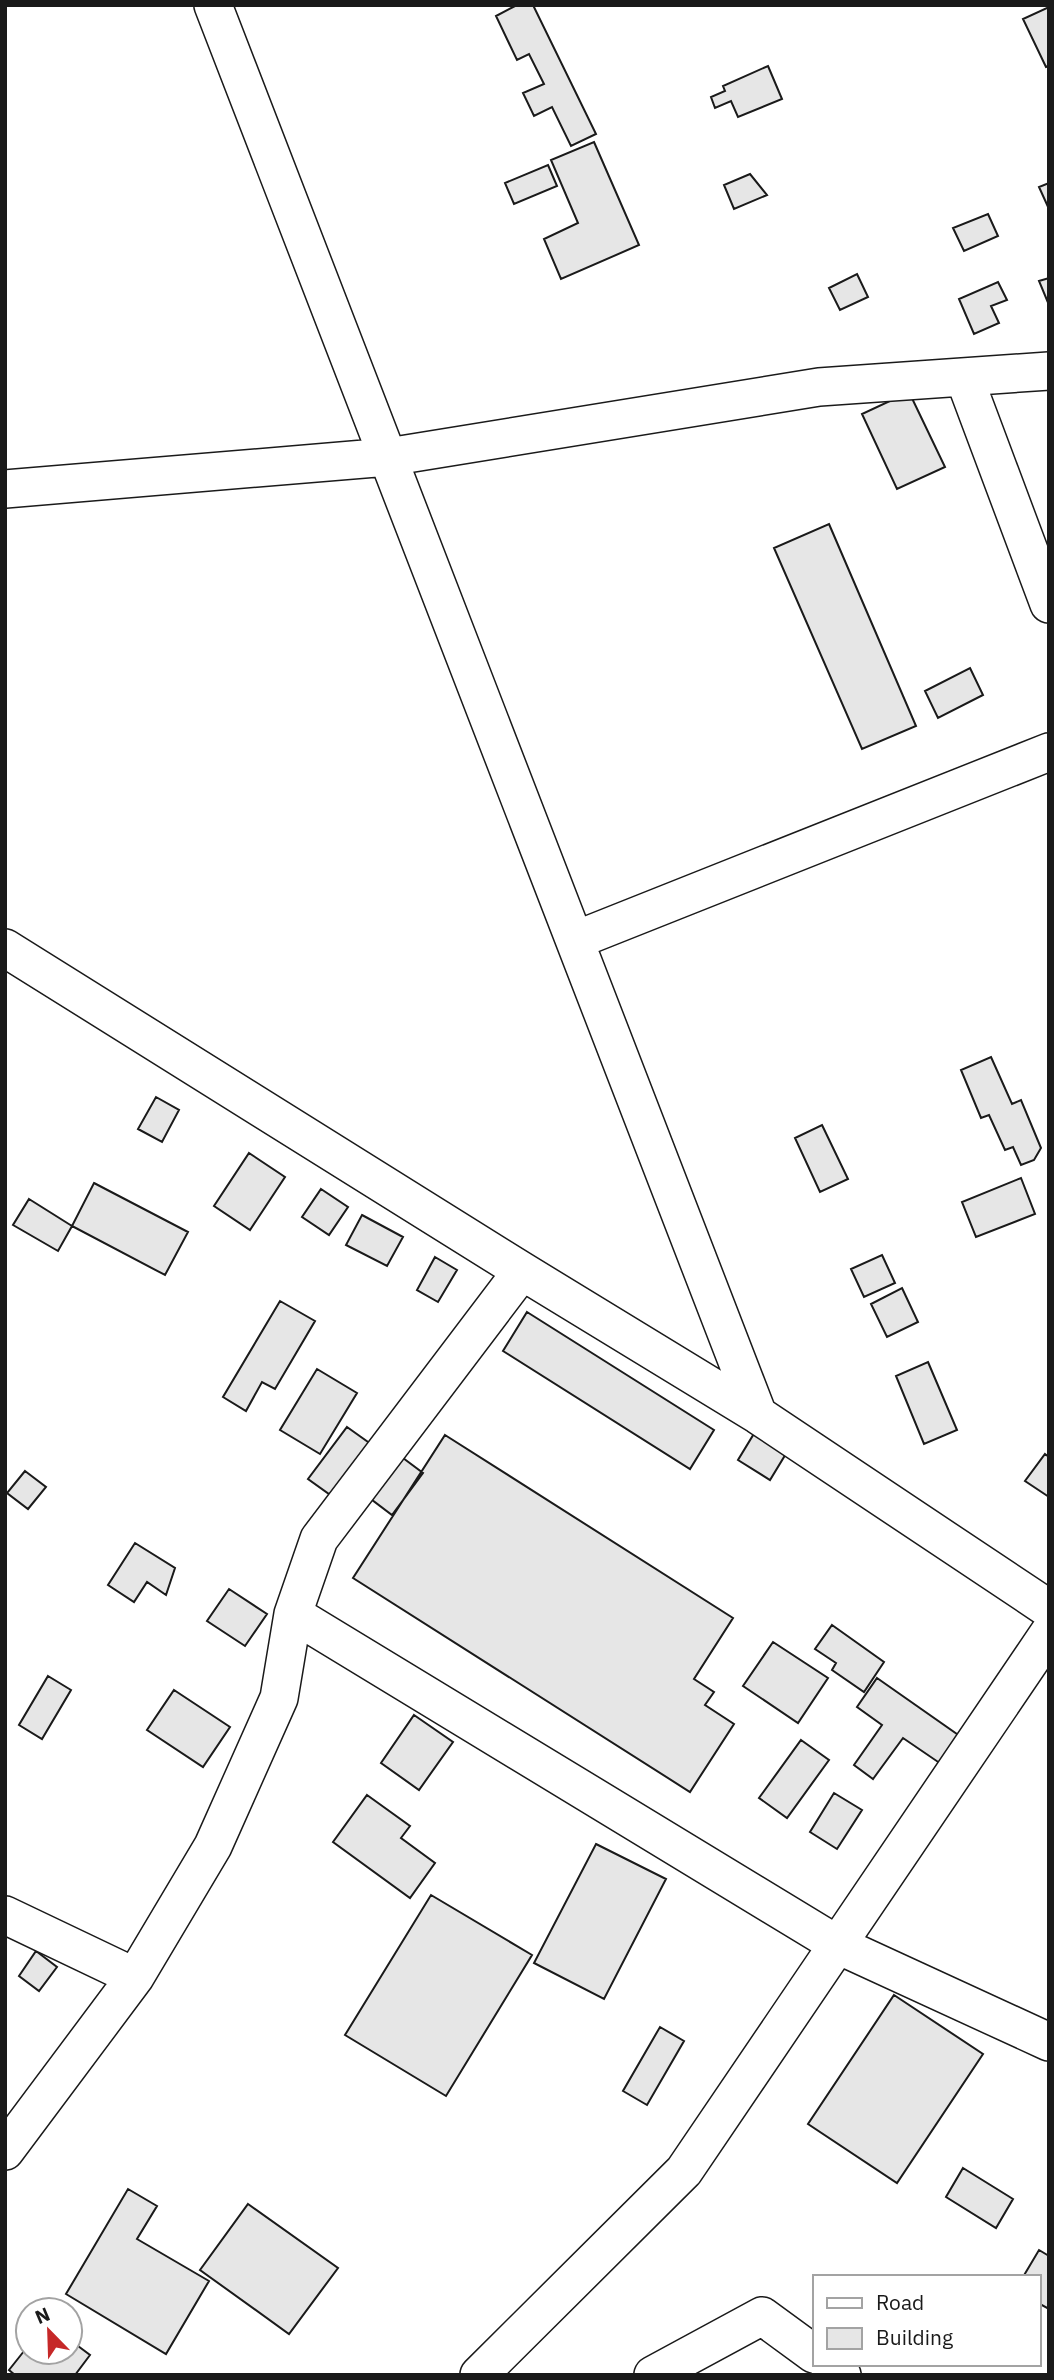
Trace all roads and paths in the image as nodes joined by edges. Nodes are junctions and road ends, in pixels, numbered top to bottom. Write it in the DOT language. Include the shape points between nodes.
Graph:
graph roads {
  1 [pos="212,5"];
  2 [pos="1049,371"];
  3 [pos="964,377"];
  4 [pos="388,457"];
  5 [pos="5,488"];
  6 [pos="1049,604"];
  7 [pos="1049,752"];
  8 [pos="576,940"];
  9 [pos="5,948"];
  10 [pos="522,1271"];
  11 [pos="758,1415"];
  12 [pos="1049,1609"];
  13 [pos="293,1614"];
  14 [pos="1049,1633"];
  15 [pos="5,1915"];
  16 [pos="838,1945"];
  17 [pos="135,1977"];
  18 [pos="1049,2042"];
  19 [pos="5,2151"];
  20 [pos="762,2316"];
  21 [pos="813,2353"];
  22 [pos="479,2375"];
  23 [pos="653,2375"];
  24 [pos="711,2375"];
  1 -- 4 [label="street"];
  2 -- 3 [label="street"];
  3 -- 4 [label="street" via="819,387"];
  3 -- 6 [label="street"];
  4 -- 5 [label="street"];
  4 -- 8 [label="street"];
  7 -- 8 [label="street"];
  8 -- 11 [label="street"];
  9 -- 10 [label="street"];
  10 -- 11 [label="street"];
  10 -- 13 [label="street" via="319,1539"];
  11 -- 12 [label="street"];
  13 -- 16 [label="street"];
  13 -- 17 [label="street" via="279,1698 213,1846"];
  14 -- 16 [label="street"];
  15 -- 17 [label="street"];
  16 -- 18 [label="street"];
  16 -- 22 [label="street" via="684,2171"];
  17 -- 19 [label="street"];
  20 -- 21 [label="street"];
  20 -- 23 [label="street"];
  20 -- 24 [label="street"];
}
